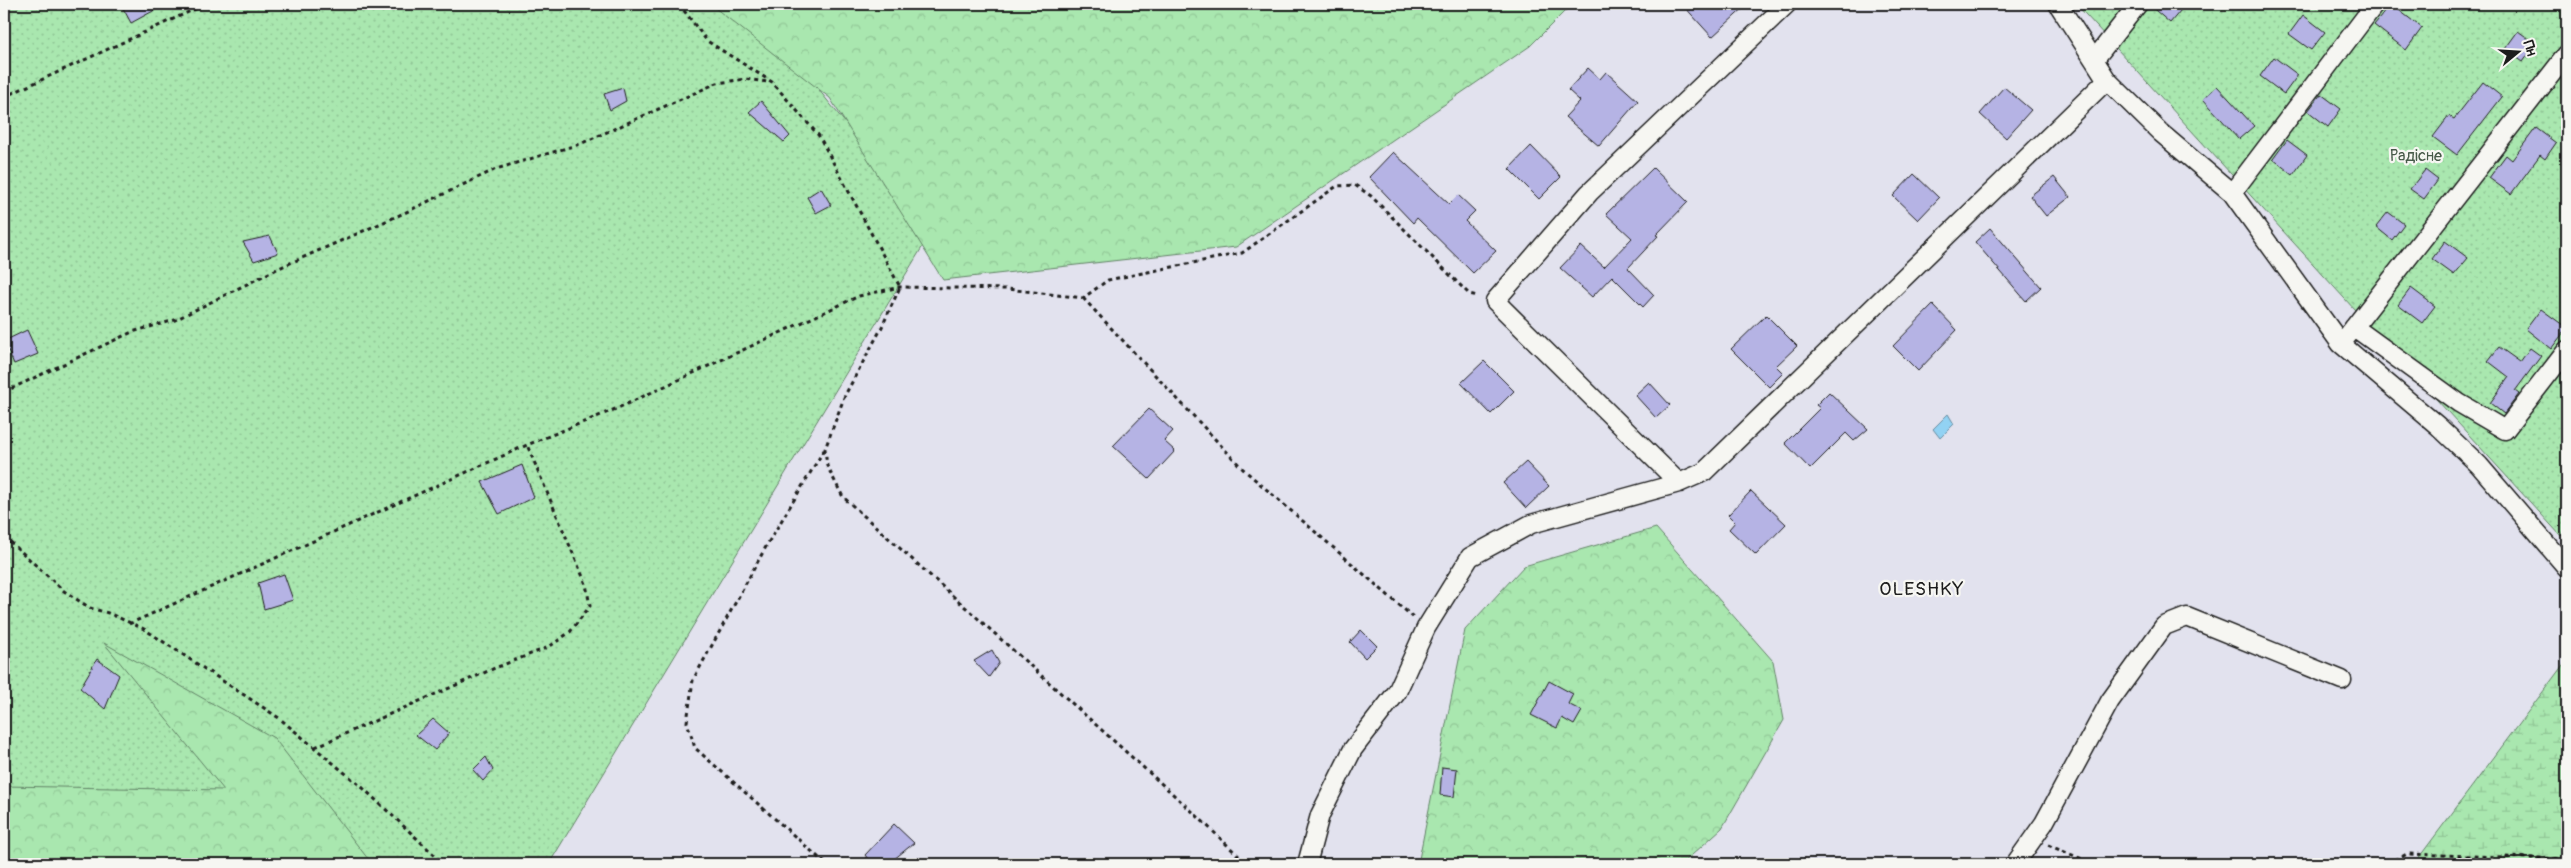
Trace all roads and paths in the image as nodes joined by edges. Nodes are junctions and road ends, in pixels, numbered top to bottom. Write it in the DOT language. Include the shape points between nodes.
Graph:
graph roads {
  1 [pos="206,4"];
  2 [pos="679,4"];
  3 [pos="1787,4"];
  4 [pos="2058,4"];
  5 [pos="2138,4"];
  6 [pos="2375,4"];
  7 [pos="2567,54"];
  8 [pos="2094,60"];
  9 [pos="2107,80"];
  10 [pos="772,82"];
  11 [pos="4,96"];
  12 [pos="2232,193"];
  13 [pos="900,287"];
  14 [pos="1083,298"];
  15 [pos="1495,301"];
  16 [pos="2354,327"];
  17 [pos="2341,344"];
  18 [pos="2567,350"];
  19 [pos="4,392"];
  20 [pos="527,445"];
  21 [pos="825,449"];
  22 [pos="1680,483"];
  23 [pos="4,536"];
  24 [pos="2567,568"];
  25 [pos="129,624"];
  26 [pos="1426,628"];
  27 [pos="2342,680"];
  28 [pos="315,747"];
  29 [pos="2033,839"];
  30 [pos="2567,859"];
  31 [pos="444,864"];
  32 [pos="826,864"];
  33 [pos="1247,864"];
  34 [pos="1307,864"];
  35 [pos="2016,864"];
  36 [pos="2094,864"];
  37 [pos="2388,864"];
  1 -- 11 [label="path"];
  2 -- 10 [label="path" via="707,41"];
  3 -- 15 [label="street" via="1589,193"];
  4 -- 8 [label="street"];
  5 -- 8 [label="street"];
  6 -- 12 [label="street"];
  7 -- 16 [label="street"];
  8 -- 9 [label="street"];
  9 -- 12 [label="street" via="2161,133"];
  9 -- 22 [label="street" via="1704,472"];
  10 -- 13 [label="path" via="819,136"];
  10 -- 19 [label="path" via="745,79 716,83 580,144 496,169 279,268 175,320 132,332"];
  12 -- 17 [label="street"];
  13 -- 14 [label="path" via="1008,288"];
  13 -- 20 [label="path" via="859,296 618,408"];
  13 -- 21 [label="path" via="845,394"];
  14 -- 15 [label="path" via="1108,280 1242,253 1337,186 1355,185 1371,196 1469,294"];
  14 -- 26 [label="path" via="1243,469"];
  15 -- 22 [label="street"];
  16 -- 17 [label="street"];
  16 -- 18 [label="street" via="2459,403 2505,430"];
  17 -- 24 [label="street" via="2479,465"];
  20 -- 25 [label="path"];
  20 -- 28 [label="path" via="586,584 590,606 570,632 549,647"];
  21 -- 32 [label="path" via="768,543 693,680 687,722 695,748"];
  21 -- 33 [label="path" via="827,466 843,497"];
  22 -- 26 [label="street" via="1531,524 1470,557"];
  23 -- 25 [label="path" via="64,591 90,608"];
  25 -- 28 [label="path" via="144,629 197,663 279,718"];
  26 -- 34 [label="street" via="1397,692 1353,749 1324,807"];
  27 -- 29 [label="street" via="2187,617 2164,626 2110,701"];
  28 -- 31 [label="path"];
  29 -- 35 [label="street"];
  29 -- 36 [label="path"];
  30 -- 37 [label="path" via="2407,854"];
}
